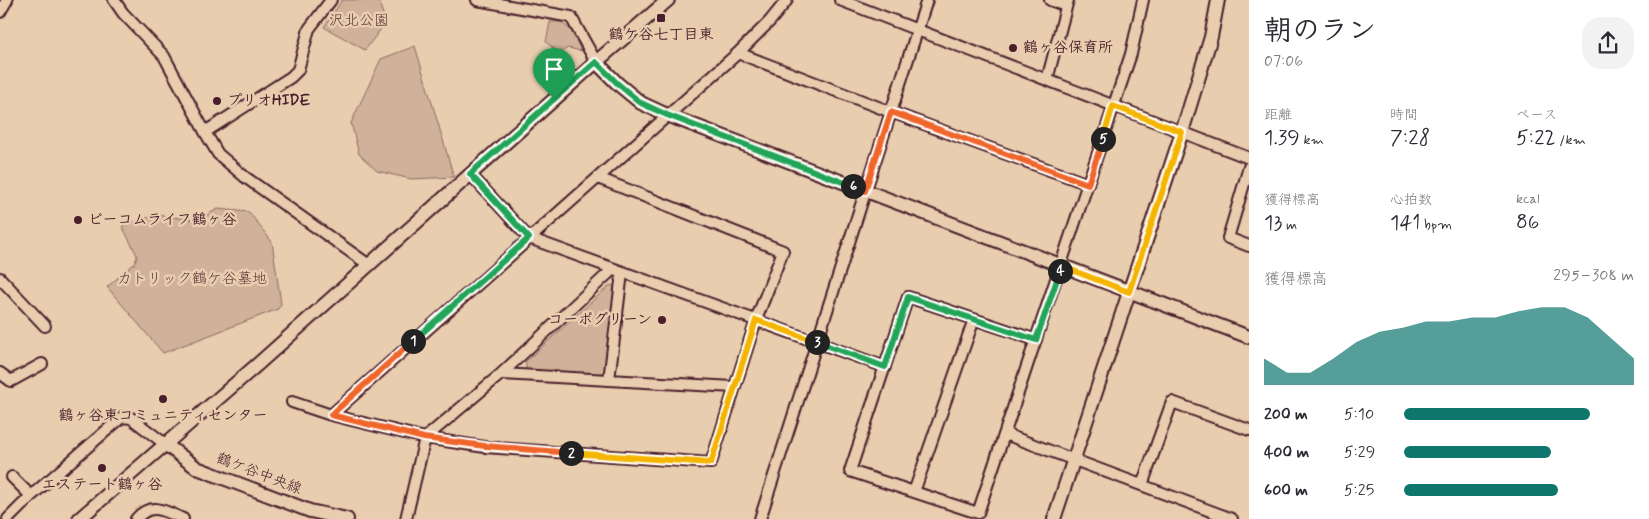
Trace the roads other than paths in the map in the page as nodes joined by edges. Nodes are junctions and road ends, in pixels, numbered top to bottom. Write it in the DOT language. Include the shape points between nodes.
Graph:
graph roads {
  1 [pos="7,0"];
  2 [pos="114,0"];
  3 [pos="331,0"];
  4 [pos="477,0"];
  5 [pos="668,0"];
  6 [pos="786,0"];
  7 [pos="840,0"];
  8 [pos="927,0"];
  9 [pos="1050,0"];
  10 [pos="1143,0"];
  11 [pos="1218,0"];
  12 [pos="1067,3"];
  13 [pos="0,12"];
  14 [pos="917,31"];
  15 [pos="738,53"];
  16 [pos="596,62"];
  17 [pos="1047,80"];
  18 [pos="1113,106"];
  19 [pos="891,112"];
  20 [pos="667,115"];
  21 [pos="205,132"];
  22 [pos="1182,132"];
  23 [pos="1249,158"];
  24 [pos="1249,167"];
  25 [pos="470,174"];
  26 [pos="598,178"];
  27 [pos="1088,184"];
  28 [pos="865,191"];
  29 [pos="529,238"];
  30 [pos="1249,246"];
  31 [pos="369,265"];
  32 [pos="1061,266"];
  33 [pos="617,271"];
  34 [pos="0,278"];
  35 [pos="1129,292"];
  36 [pos="974,319"];
  37 [pos="756,320"];
  38 [pos="45,326"];
  39 [pos="1249,337"];
  40 [pos="1036,340"];
  41 [pos="817,342"];
  42 [pos="42,364"];
  43 [pos="885,367"];
  44 [pos="0,373"];
  45 [pos="502,374"];
  46 [pos="609,380"];
  47 [pos="734,387"];
  48 [pos="292,402"];
  49 [pos="331,415"];
  50 [pos="1249,430"];
  51 [pos="1005,434"];
  52 [pos="424,438"];
  53 [pos="165,444"];
  54 [pos="1073,460"];
  55 [pos="12,477"];
  56 [pos="1142,485"];
  57 [pos="914,492"];
  58 [pos="31,496"];
  59 [pos="8,519"];
  60 [pos="79,519"];
  61 [pos="136,519"];
  62 [pos="183,519"];
  63 [pos="347,519"];
  64 [pos="406,519"];
  65 [pos="760,519"];
  66 [pos="1054,519"];
  67 [pos="1232,519"];
  1 -- 13 [label="street"];
  2 -- 21 [label="street" via="164,56"];
  3 -- 21 [label="street" via="309,29 298,70"];
  4 -- 16 [label="street" via="571,17"];
  5 -- 16 [label="street"];
  6 -- 15 [label="street"];
  7 -- 14 [label="street"];
  8 -- 14 [label="street"];
  9 -- 12 [label="street"];
  10 -- 18 [label="street" via="1131,54"];
  11 -- 22 [label="street" via="1211,37"];
  12 -- 17 [label="street"];
  14 -- 17 [label="street"];
  14 -- 19 [label="street"];
  15 -- 19 [label="street"];
  15 -- 20 [label="street"];
  16 -- 20 [label="street" via="641,103"];
  16 -- 25 [label="street"];
  17 -- 18 [label="street"];
  18 -- 22 [label="street"];
  18 -- 27 [label="street"];
  19 -- 27 [label="street"];
  19 -- 28 [label="street"];
  20 -- 26 [label="street"];
  20 -- 28 [label="street"];
  21 -- 31 [label="street" via="218,154 245,177"];
  22 -- 23 [label="street"];
  22 -- 35 [label="street"];
  24 -- 30 [label="street" via="1228,238"];
  25 -- 29 [label="street"];
  25 -- 31 [label="street"];
  26 -- 29 [label="street"];
  26 -- 37 [label="street" via="783,251"];
  27 -- 32 [label="street"];
  28 -- 32 [label="street"];
  28 -- 41 [label="street"];
  29 -- 33 [label="street"];
  29 -- 49 [label="street"];
  31 -- 53 [label="street"];
  32 -- 35 [label="street"];
  32 -- 40 [label="street"];
  33 -- 37 [label="street"];
  33 -- 45 [label="street"];
  33 -- 46 [label="street"];
  34 -- 38 [label="street"];
  35 -- 39 [label="street"];
  35 -- 54 [label="street"];
  36 -- 40 [label="street"];
  36 -- 43 [label="street" via="908,297"];
  36 -- 57 [label="street"];
  37 -- 41 [label="street"];
  37 -- 47 [label="street"];
  40 -- 51 [label="street"];
  41 -- 43 [label="street"];
  41 -- 65 [label="street"];
  42 -- 44 [label="street" via="11,381"];
  43 -- 57 [label="street" via="850,471"];
  45 -- 46 [label="street"];
  45 -- 52 [label="street"];
  46 -- 47 [label="street"];
  47 -- 52 [label="street" via="711,463 485,446"];
  48 -- 49 [label="street"];
  49 -- 52 [label="street"];
  50 -- 56 [label="street" via="1172,402"];
  51 -- 54 [label="street"];
  51 -- 57 [label="street" via="978,513"];
  52 -- 64 [label="street"];
  53 -- 58 [label="street" via="131,418 122,417"];
  53 -- 60 [label="street"];
  53 -- 63 [label="street, 鶴ケ谷中央線" via="197,468 310,511"];
  54 -- 56 [label="street"];
  54 -- 66 [label="street"];
  55 -- 58 [label="street"];
  56 -- 67 [label="street"];
  58 -- 59 [label="street"];
  61 -- 62 [label="street" via="144,510 157,508"];
}
